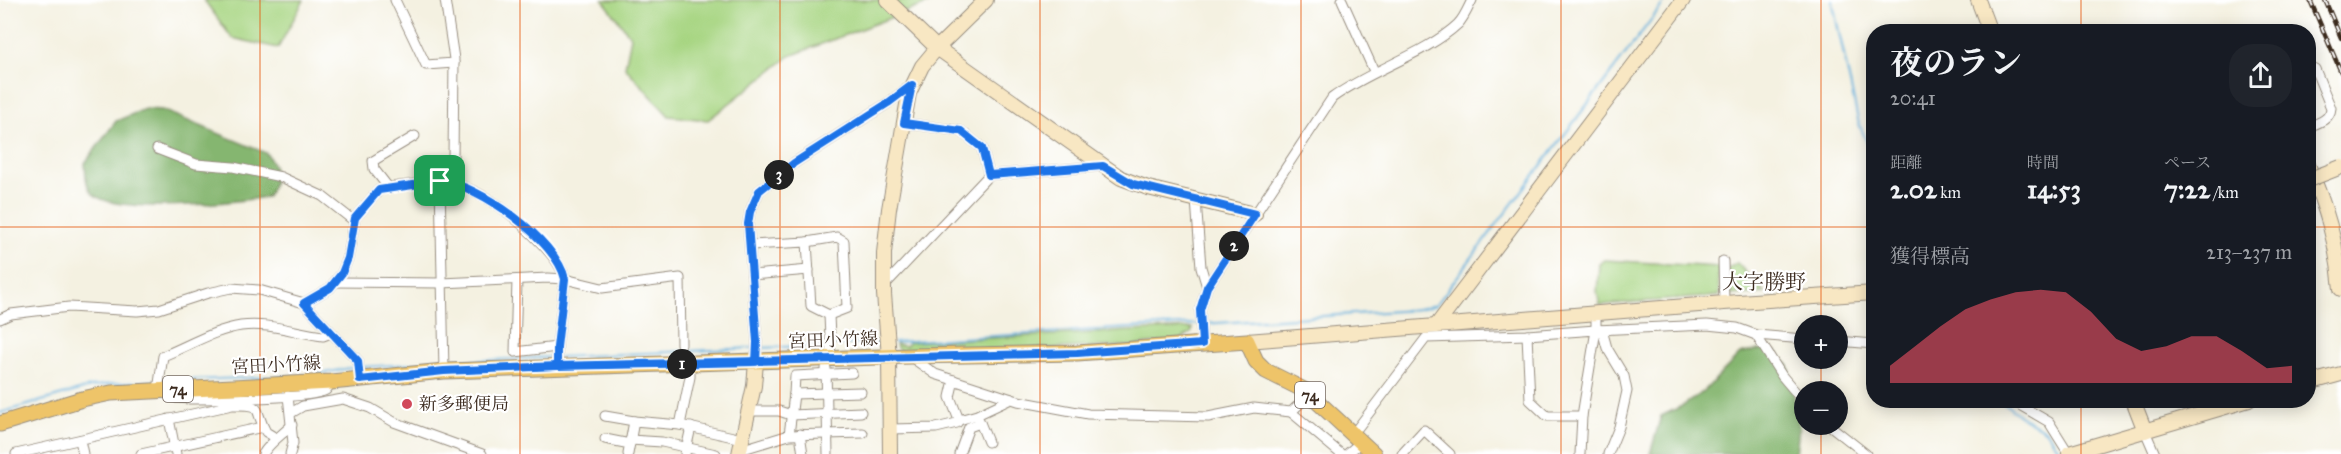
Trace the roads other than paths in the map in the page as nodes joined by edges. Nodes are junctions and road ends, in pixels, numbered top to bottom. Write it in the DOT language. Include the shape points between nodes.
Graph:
graph roads {
  1 [pos="395,0"];
  2 [pos="446,0"];
  3 [pos="887,0"];
  4 [pos="986,0"];
  5 [pos="1342,0"];
  6 [pos="1472,0"];
  7 [pos="1683,0"];
  8 [pos="1978,0"];
  9 [pos="1987,24"];
  10 [pos="937,48"];
  11 [pos="454,63"];
  12 [pos="1374,71"];
  13 [pos="2316,71"];
  14 [pos="912,85"];
  15 [pos="904,123"];
  16 [pos="2316,124"];
  17 [pos="414,136"];
  18 [pos="157,149"];
  19 [pos="1103,166"];
  20 [pos="2341,167"];
  21 [pos="989,175"];
  22 [pos="2316,177"];
  23 [pos="440,181"];
  24 [pos="2316,186"];
  25 [pos="388,187"];
  26 [pos="1196,200"];
  27 [pos="1255,214"];
  28 [pos="354,221"];
  29 [pos="807,242"];
  30 [pos="750,245"];
  31 [pos="1722,264"];
  32 [pos="809,270"];
  33 [pos="752,275"];
  34 [pos="565,279"];
  35 [pos="517,280"];
  36 [pos="336,282"];
  37 [pos="442,284"];
  38 [pos="884,286"];
  39 [pos="1207,287"];
  40 [pos="2341,289"];
  41 [pos="1866,294"];
  42 [pos="304,303"];
  43 [pos="1724,303"];
  44 [pos="1596,314"];
  45 [pos="829,315"];
  46 [pos="0,319"];
  47 [pos="1436,326"];
  48 [pos="1599,330"];
  49 [pos="331,333"];
  50 [pos="1527,335"];
  51 [pos="1756,335"];
  52 [pos="1794,338"];
  53 [pos="1247,341"];
  54 [pos="1848,342"];
  55 [pos="1866,343"];
  56 [pos="681,344"];
  57 [pos="1202,344"];
  58 [pos="757,352"];
  59 [pos="557,356"];
  60 [pos="829,356"];
  61 [pos="910,356"];
  62 [pos="889,357"];
  63 [pos="444,364"];
  64 [pos="690,364"];
  65 [pos="852,373"];
  66 [pos="2341,374"];
  67 [pos="360,380"];
  68 [pos="954,380"];
  69 [pos="2316,381"];
  70 [pos="331,382"];
  71 [pos="158,390"];
  72 [pos="1794,390"];
  73 [pos="861,392"];
  74 [pos="826,393"];
  75 [pos="794,394"];
  76 [pos="1310,394"];
  77 [pos="288,396"];
  78 [pos="1011,399"];
  79 [pos="2025,408"];
  80 [pos="2136,408"];
  81 [pos="2221,408"];
  82 [pos="749,411"];
  83 [pos="861,412"];
  84 [pos="1291,412"];
  85 [pos="291,413"];
  86 [pos="827,413"];
  87 [pos="791,415"];
  88 [pos="605,416"];
  89 [pos="1582,416"];
  90 [pos="169,419"];
  91 [pos="978,419"];
  92 [pos="959,420"];
  93 [pos="634,421"];
  94 [pos="0,424"];
  95 [pos="292,425"];
  96 [pos="680,425"];
  97 [pos="263,427"];
  98 [pos="691,427"];
  99 [pos="890,429"];
  100 [pos="2145,431"];
  101 [pos="863,433"];
  102 [pos="800,434"];
  103 [pos="828,434"];
  104 [pos="789,435"];
  105 [pos="1842,435"];
  106 [pos="276,438"];
  107 [pos="1357,438"];
  108 [pos="605,439"];
  109 [pos="80,440"];
  110 [pos="630,442"];
  111 [pos="988,442"];
  112 [pos="740,448"];
  113 [pos="175,450"];
  114 [pos="686,451"];
  115 [pos="16,454"];
  116 [pos="83,454"];
  117 [pos="141,454"];
  118 [pos="263,454"];
  119 [pos="290,454"];
  120 [pos="482,454"];
  121 [pos="628,454"];
  122 [pos="716,454"];
  123 [pos="803,454"];
  124 [pos="828,454"];
  125 [pos="890,454"];
  126 [pos="959,454"];
  127 [pos="1341,454"];
  128 [pos="1347,454"];
  129 [pos="1374,454"];
  130 [pos="1402,454"];
  131 [pos="1450,454"];
  132 [pos="1580,454"];
  133 [pos="1608,454"];
  134 [pos="1866,454"];
  135 [pos="2068,454"];
  136 [pos="2155,454"];
  1 -- 11 [label="street" via="426,65"];
  2 -- 11 [label="street"];
  3 -- 10 [label="street"];
  4 -- 10 [label="street"];
  5 -- 12 [label="street"];
  6 -- 12 [label="street" via="1459,23 1439,38"];
  7 -- 47 [label="street"];
  8 -- 9 [label="street"];
  10 -- 14 [label="street"];
  10 -- 19 [label="street"];
  11 -- 23 [label="street" via="453,160"];
  12 -- 27 [label="street" via="1332,98"];
  13 -- 16 [label="street" via="2331,108 2327,118"];
  14 -- 15 [label="street"];
  14 -- 30 [label="street" via="794,163 759,191 750,212"];
  15 -- 21 [label="street" via="961,131 982,148"];
  15 -- 38 [label="street" via="889,209"];
  17 -- 25 [label="street" via="373,161 374,169"];
  18 -- 28 [label="street" via="196,164 281,177 322,196"];
  19 -- 21 [label="street"];
  19 -- 26 [label="street" via="1133,184"];
  20 -- 22 [label="street, bridge"];
  21 -- 38 [label="street"];
  23 -- 25 [label="street"];
  23 -- 34 [label="street" via="489,199 518,218 553,256"];
  23 -- 37 [label="street"];
  24 -- 40 [label="street" via="2331,225"];
  25 -- 28 [label="street" via="379,190"];
  26 -- 27 [label="street"];
  26 -- 39 [label="street" via="1201,267"];
  27 -- 39 [label="street"];
  28 -- 36 [label="street" via="348,258"];
  29 -- 30 [label="street"];
  29 -- 32 [label="street"];
  29 -- 45 [label="street" via="837,237 843,241 847,308"];
  30 -- 33 [label="street"];
  31 -- 43 [label="street"];
  32 -- 33 [label="street"];
  32 -- 45 [label="street" via="811,306"];
  33 -- 58 [label="street"];
  34 -- 35 [label="street"];
  34 -- 56 [label="street" via="602,288 680,278"];
  34 -- 59 [label="street"];
  35 -- 37 [label="street"];
  35 -- 59 [label="street" via="514,351"];
  36 -- 37 [label="street"];
  36 -- 42 [label="street"];
  37 -- 63 [label="street"];
  38 -- 62 [label="street"];
  39 -- 57 [label="street" via="1200,310"];
  41 -- 43 [label="street"];
  42 -- 46 [label="street" via="259,290 231,288 159,309 69,307 11,314"];
  42 -- 49 [label="street"];
  43 -- 44 [label="street"];
  44 -- 47 [label="street"];
  44 -- 48 [label="street"];
  45 -- 60 [label="street"];
  47 -- 53 [label="street"];
  48 -- 50 [label="street"];
  48 -- 51 [label="street" via="1707,325 1737,328"];
  48 -- 89 [label="street"];
  48 -- 133 [label="street" via="1624,376 1626,392"];
  49 -- 67 [label="street" via="358,361"];
  49 -- 71 [label="street" via="323,336 268,326 227,329 164,356"];
  50 -- 89 [label="street" via="1530,400 1547,417"];
  50 -- 107 [label="street" via="1426,338"];
  51 -- 52 [label="street"];
  51 -- 72 [label="street"];
  53 -- 57 [label="main road, 宮田小竹線 / 74"];
  53 -- 76 [label="main road, 74" via="1256,361 1266,371"];
  54 -- 55 [label="street"];
  57 -- 61 [label="main road, 宮田小竹線 / 74" via="1077,353"];
  58 -- 60 [label="main road, 宮田小竹線 / 74"];
  58 -- 64 [label="main road, 宮田小竹線 / 74"];
  58 -- 82 [label="street"];
  59 -- 63 [label="main road, 宮田小竹線 / 74"];
  59 -- 64 [label="main road, 宮田小竹線 / 74"];
  60 -- 62 [label="main road, 宮田小竹線 / 74"];
  60 -- 65 [label="street"];
  60 -- 74 [label="street"];
  60 -- 75 [label="street" via="795,376"];
  61 -- 62 [label="main road, 宮田小竹線 / 74"];
  61 -- 68 [label="street" via="935,374"];
  62 -- 99 [label="street"];
  63 -- 67 [label="main road, 宮田小竹線 / 74"];
  64 -- 96 [label="street"];
  66 -- 69 [label="street"];
  67 -- 70 [label="main road, 宮田小竹線 / 74"];
  68 -- 78 [label="street"];
  68 -- 92 [label="street" via="950,397"];
  70 -- 71 [label="main road, 宮田小竹線 / 74"];
  70 -- 77 [label="street" via="326,390 317,393"];
  71 -- 77 [label="street" via="190,399"];
  71 -- 94 [label="main road, 宮田小竹線 / 74" via="82,399"];
  73 -- 74 [label="street"];
  74 -- 75 [label="street"];
  74 -- 86 [label="street"];
  75 -- 87 [label="street"];
  76 -- 84 [label="street"];
  76 -- 107 [label="main road, 74"];
  77 -- 85 [label="street"];
  78 -- 84 [label="street" via="1088,414 1208,417 1254,408"];
  78 -- 91 [label="street"];
  79 -- 135 [label="street" via="2049,422"];
  80 -- 100 [label="street"];
  81 -- 100 [label="street"];
  82 -- 87 [label="street"];
  82 -- 112 [label="street"];
  83 -- 86 [label="street"];
  84 -- 127 [label="street"];
  85 -- 95 [label="street"];
  85 -- 120 [label="street" via="303,406 343,399"];
  86 -- 87 [label="street"];
  86 -- 103 [label="street"];
  87 -- 104 [label="street"];
  88 -- 93 [label="street"];
  89 -- 132 [label="street"];
  90 -- 97 [label="street" via="252,405 258,409"];
  90 -- 109 [label="street"];
  90 -- 113 [label="street"];
  91 -- 92 [label="street"];
  91 -- 111 [label="street"];
  91 -- 126 [label="street" via="969,427"];
  92 -- 99 [label="street" via="936,428"];
  93 -- 96 [label="street"];
  93 -- 110 [label="street"];
  95 -- 106 [label="street"];
  95 -- 119 [label="street"];
  96 -- 98 [label="street"];
  97 -- 106 [label="street"];
  97 -- 113 [label="street"];
  98 -- 112 [label="street"];
  98 -- 114 [label="street"];
  99 -- 125 [label="street"];
  100 -- 135 [label="street"];
  100 -- 136 [label="street"];
  101 -- 103 [label="street"];
  102 -- 103 [label="street"];
  102 -- 104 [label="street"];
  102 -- 123 [label="street"];
  103 -- 124 [label="street"];
  104 -- 112 [label="street"];
  105 -- 134 [label="street"];
  106 -- 118 [label="street"];
  107 -- 128 [label="street"];
  107 -- 129 [label="main road, 74"];
  108 -- 110 [label="street"];
  109 -- 115 [label="street"];
  109 -- 116 [label="street"];
  110 -- 114 [label="street" via="662,442"];
  110 -- 121 [label="street"];
  113 -- 117 [label="street"];
  114 -- 122 [label="street"];
  130 -- 131 [label="street" via="1424,430"];
}
